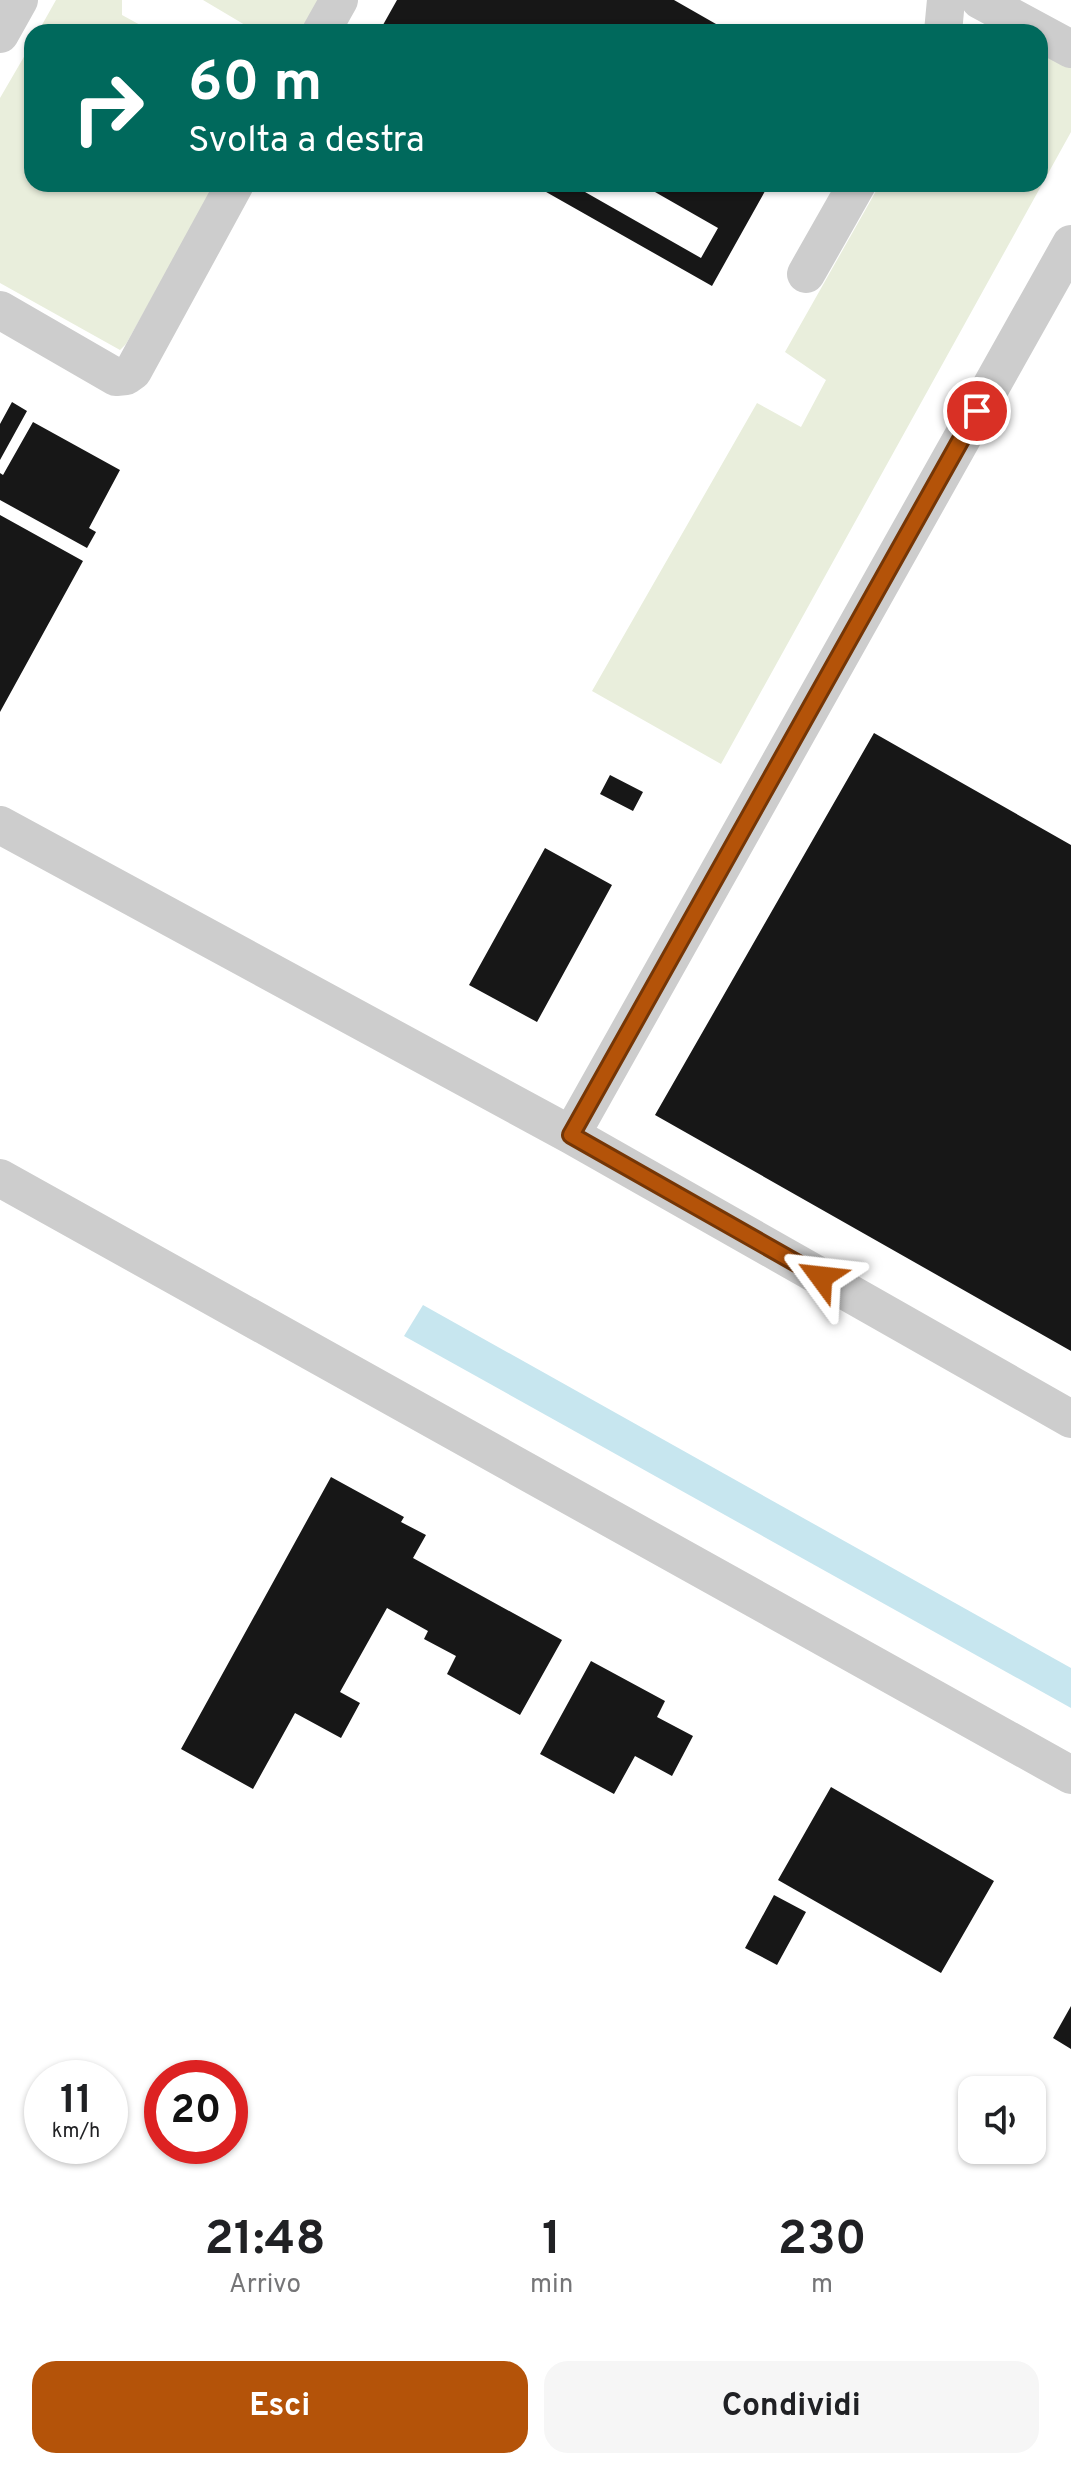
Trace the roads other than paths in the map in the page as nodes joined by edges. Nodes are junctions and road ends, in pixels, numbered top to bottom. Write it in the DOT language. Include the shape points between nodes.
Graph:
graph roads {
  1 [pos="19,0"];
  2 [pos="339,0"];
  3 [pos="946,0"];
  4 [pos="980,0"];
  5 [pos="326,24"];
  6 [pos="945,24"];
  7 [pos="1025,24"];
  8 [pos="0,34"];
  9 [pos="1048,37"];
  10 [pos="1071,49"];
  11 [pos="231,192"];
  12 [pos="852,192"];
  13 [pos="1071,244"];
  14 [pos="806,274"];
  15 [pos="0,310"];
  16 [pos="0,825"];
  17 [pos="571,1135"];
  18 [pos="0,1178"];
  19 [pos="1071,1419"];
  20 [pos="1071,1775"];
  1 -- 8 [label="lane"];
  2 -- 5 [label="lane"];
  3 -- 6 [label="lane"];
  4 -- 7 [label="lane"];
  9 -- 10 [label="lane"];
  11 -- 15 [label="lane" via="126,376 116,377"];
  12 -- 14 [label="lane"];
  13 -- 17 [label="lane"];
  16 -- 17 [label="lane"];
  17 -- 19 [label="lane"];
  18 -- 20 [label="lane"];
}
